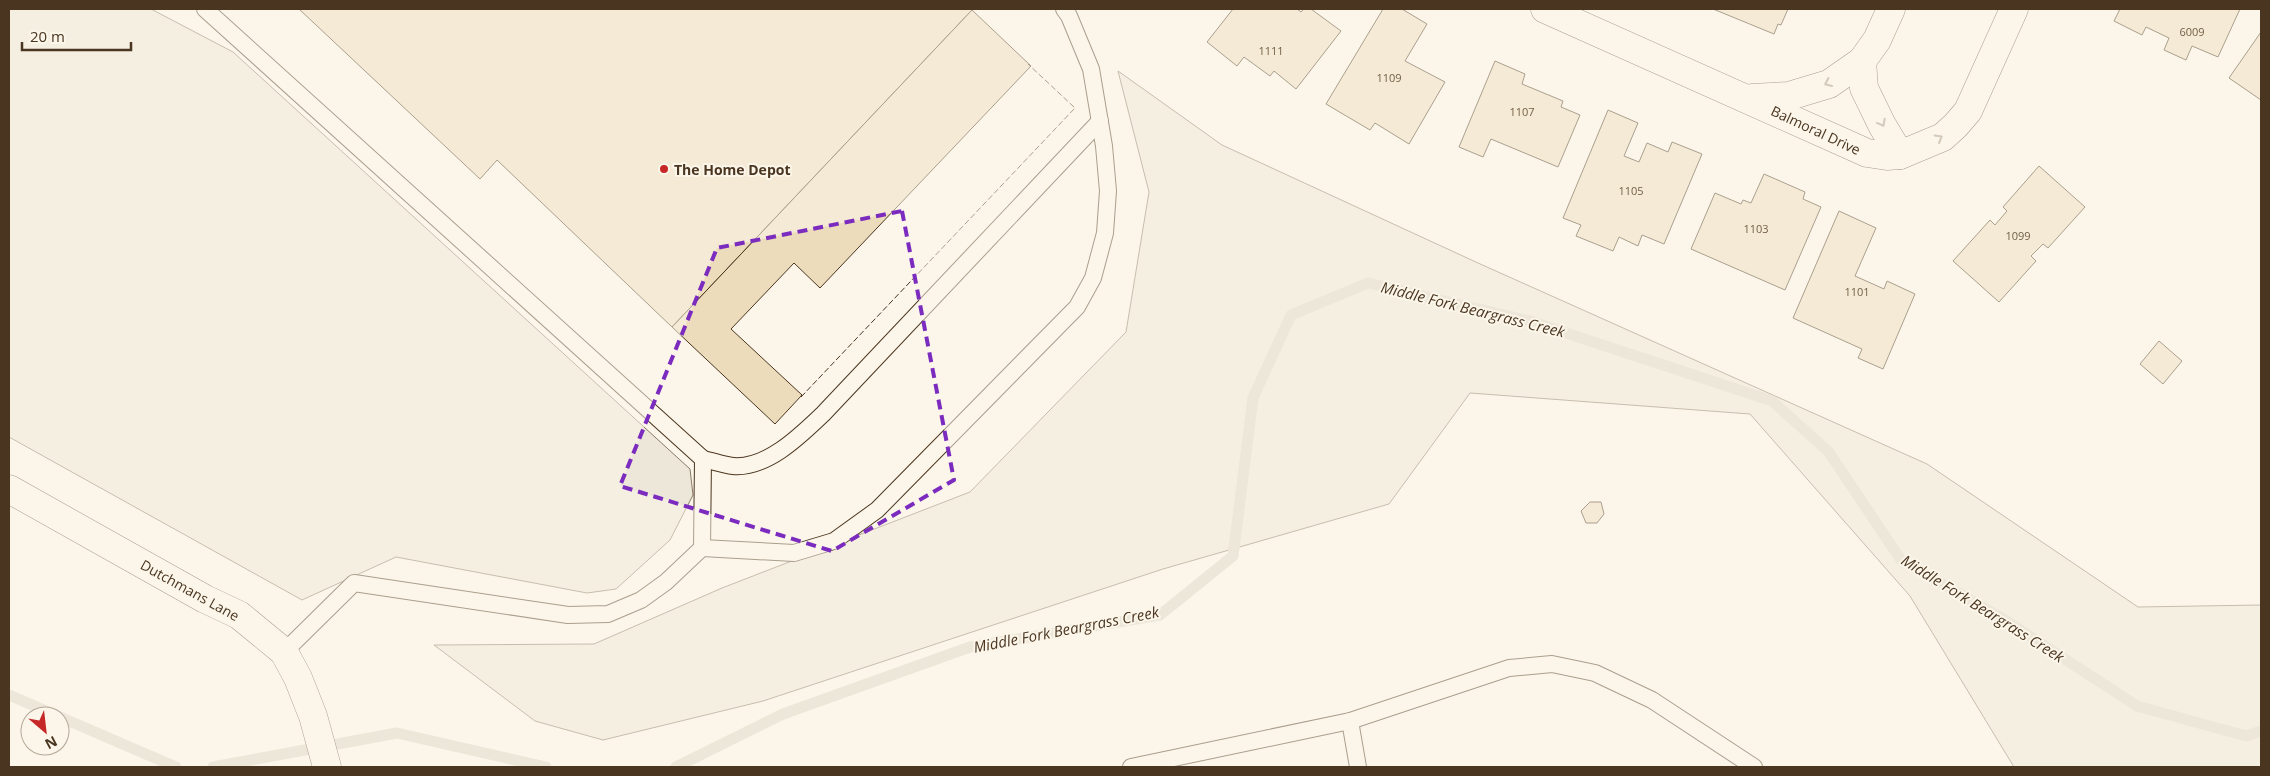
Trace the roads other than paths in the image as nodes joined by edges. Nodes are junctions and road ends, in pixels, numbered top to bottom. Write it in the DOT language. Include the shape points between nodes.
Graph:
graph roads {
  1 [pos="205,9"];
  2 [pos="1064,9"];
  3 [pos="1544,9"];
  4 [pos="1891,9"];
  5 [pos="2014,9"];
  6 [pos="1862,61"];
  7 [pos="1748,98"];
  8 [pos="1100,121"];
  9 [pos="1900,155"];
  10 [pos="703,459"];
  11 [pos="9,489"];
  12 [pos="702,548"];
  13 [pos="284,652"];
  14 [pos="1350,721"];
  15 [pos="327,767"];
  16 [pos="1131,767"];
  17 [pos="1358,767"];
  18 [pos="1754,767"];
  1 -- 10 [label="lane"];
  2 -- 8 [label="lane" via="1090,69"];
  3 -- 7 [label="street, Balmoral Drive"];
  4 -- 6 [label="street, Balmoral Drive"];
  9 -- 5 [label="street, Balmoral Drive, one-way" via="1943,137 1968,111"];
  6 -- 7 [label="street, Balmoral Drive, one-way" via="1829,84 1790,96"];
  6 -- 9 [label="street, one-way" via="1864,88"];
  7 -- 9 [label="street, Balmoral Drive" via="1867,153"];
  8 -- 10 [label="lane" via="791,445 762,461 735,466"];
  8 -- 12 [label="lane" via="1108,191 1105,233 1093,278 1077,307 877,510 834,541 794,553"];
  10 -- 12 [label="lane"];
  11 -- 13 [label="street, Dutchmans Lane" via="238,615"];
  12 -- 13 [label="lane" via="666,582 640,600 608,614 568,616 354,582"];
  13 -- 15 [label="street, Dutchmans Lane" via="313,716"];
  14 -- 16 [label="lane"];
  14 -- 17 [label="lane"];
  14 -- 18 [label="lane" via="1509,668 1552,664 1595,673 1652,700"];
}
